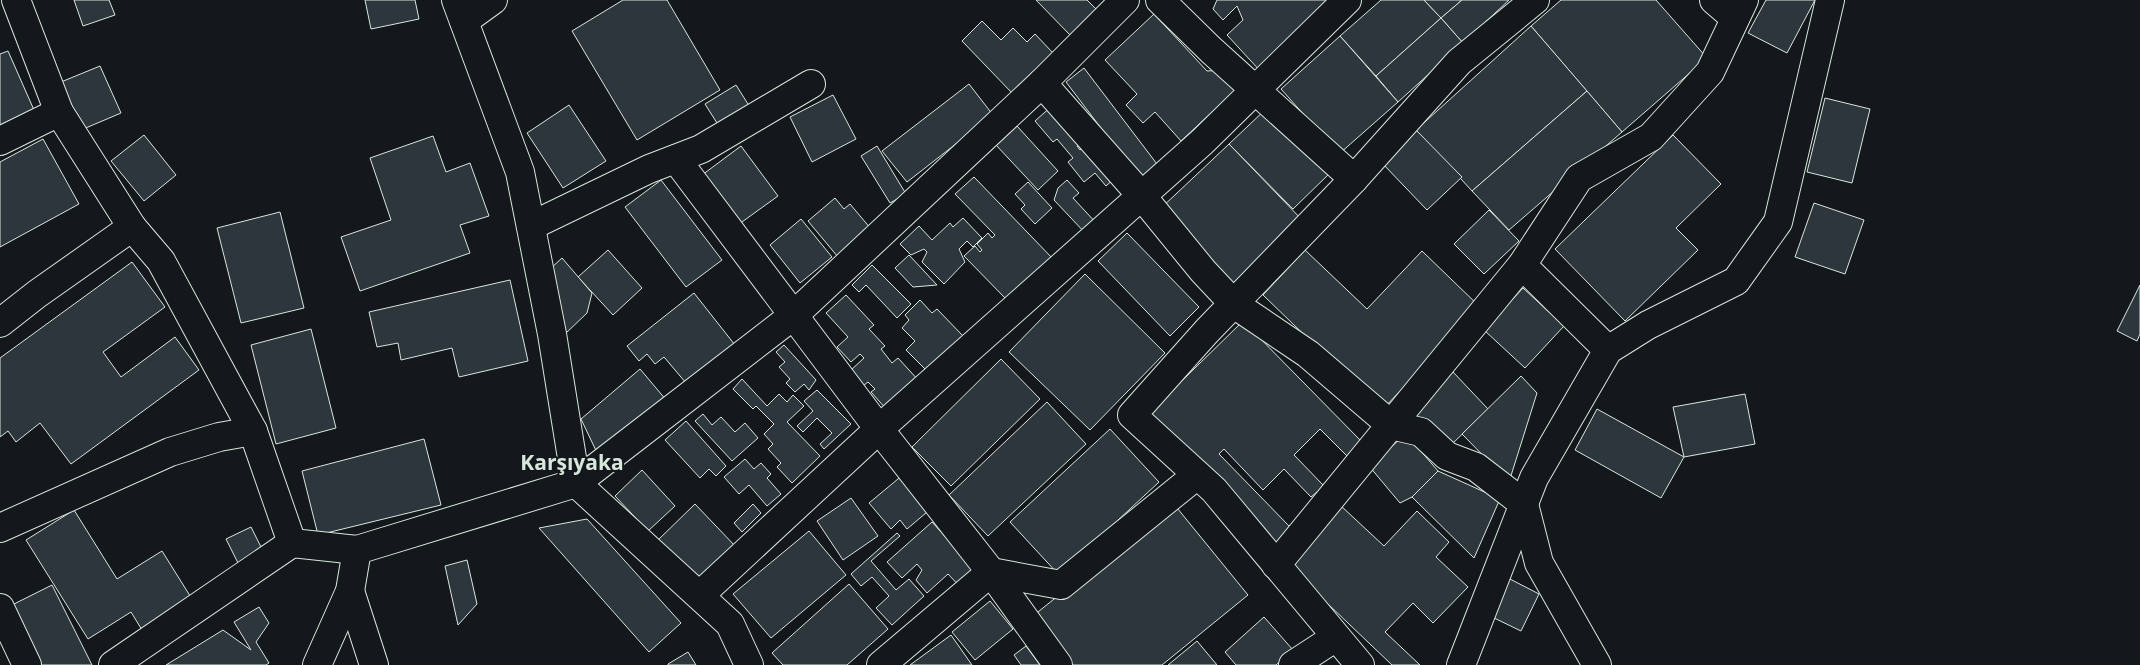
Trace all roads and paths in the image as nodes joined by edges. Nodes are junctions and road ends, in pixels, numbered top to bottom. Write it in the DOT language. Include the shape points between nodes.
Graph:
graph roads {
  1 [pos="16,0"];
  2 [pos="493,0"];
  3 [pos="1125,0"];
  4 [pos="1160,0"];
  5 [pos="1348,0"];
  6 [pos="1535,0"];
  7 [pos="1714,0"];
  8 [pos="1830,0"];
  9 [pos="1740,9"];
  10 [pos="460,10"];
  11 [pos="1042,83"];
  12 [pos="811,84"];
  13 [pos="1256,91"];
  14 [pos="59,112"];
  15 [pos="0,142"];
  16 [pos="676,159"];
  17 [pos="1354,179"];
  18 [pos="1141,195"];
  19 [pos="531,226"];
  20 [pos="132,227"];
  21 [pos="1522,265"];
  22 [pos="1234,304"];
  23 [pos="794,315"];
  24 [pos="0,323"];
  25 [pos="1608,350"];
  26 [pos="1391,425"];
  27 [pos="879,429"];
  28 [pos="253,431"];
  29 [pos="1197,475"];
  30 [pos="576,483"];
  31 [pos="1524,504"];
  32 [pos="0,528"];
  33 [pos="292,543"];
  34 [pos="357,550"];
  35 [pos="1276,564"];
  36 [pos="991,572"];
  37 [pos="350,591"];
  38 [pos="700,595"];
  39 [pos="0,608"];
  40 [pos="1336,637"];
  41 [pos="26,665"];
  42 [pos="113,665"];
  43 [pos="317,665"];
  44 [pos="374,665"];
  45 [pos="749,665"];
  46 [pos="881,665"];
  47 [pos="1058,665"];
  48 [pos="1293,665"];
  49 [pos="1360,665"];
  50 [pos="1461,665"];
  51 [pos="1597,665"];
  1 -- 14 [label="street"];
  2 -- 10 [label="street"];
  3 -- 11 [label="street"];
  4 -- 13 [label="street"];
  5 -- 13 [label="street"];
  6 -- 17 [label="street" via="1459,62"];
  7 -- 9 [label="street"];
  8 -- 25 [label="street" via="1778,222 1736,281 1648,325"];
  9 -- 21 [label="street" via="1710,72 1651,137 1579,178"];
  10 -- 19 [label="street" via="520,172"];
  11 -- 18 [label="street"];
  11 -- 23 [label="street"];
  12 -- 16 [label="street" via="701,148"];
  13 -- 17 [label="street"];
  13 -- 18 [label="street"];
  14 -- 15 [label="street"];
  14 -- 20 [label="street"];
  16 -- 19 [label="street"];
  16 -- 23 [label="street"];
  17 -- 22 [label="street"];
  18 -- 22 [label="street"];
  18 -- 27 [label="street"];
  19 -- 30 [label="street"];
  20 -- 24 [label="street"];
  20 -- 28 [label="street" via="161,261"];
  21 -- 25 [label="street"];
  21 -- 26 [label="street"];
  22 -- 26 [label="street" via="1308,354"];
  22 -- 29 [label="street" via="1132,414"];
  23 -- 27 [label="street"];
  23 -- 30 [label="street"];
  25 -- 31 [label="street" via="1534,478"];
  26 -- 31 [label="street" via="1421,432 1447,456 1476,466"];
  26 -- 35 [label="street"];
  27 -- 36 [label="street"];
  27 -- 38 [label="street"];
  28 -- 32 [label="street" via="170,452"];
  28 -- 33 [label="street"];
  29 -- 35 [label="street" via="1214,490"];
  29 -- 36 [label="street" via="1061,584"];
  30 -- 34 [label="street"];
  30 -- 38 [label="street"];
  31 -- 50 [label="street"];
  31 -- 51 [label="street" via="1539,563"];
  33 -- 34 [label="street"];
  33 -- 42 [label="street"];
  34 -- 37 [label="street"];
  35 -- 40 [label="street"];
  36 -- 46 [label="street"];
  36 -- 47 [label="street"];
  37 -- 43 [label="street"];
  37 -- 44 [label="street"];
  38 -- 45 [label="street" via="730,624"];
  39 -- 41 [label="street"];
  40 -- 48 [label="street"];
  40 -- 49 [label="street"];
}
